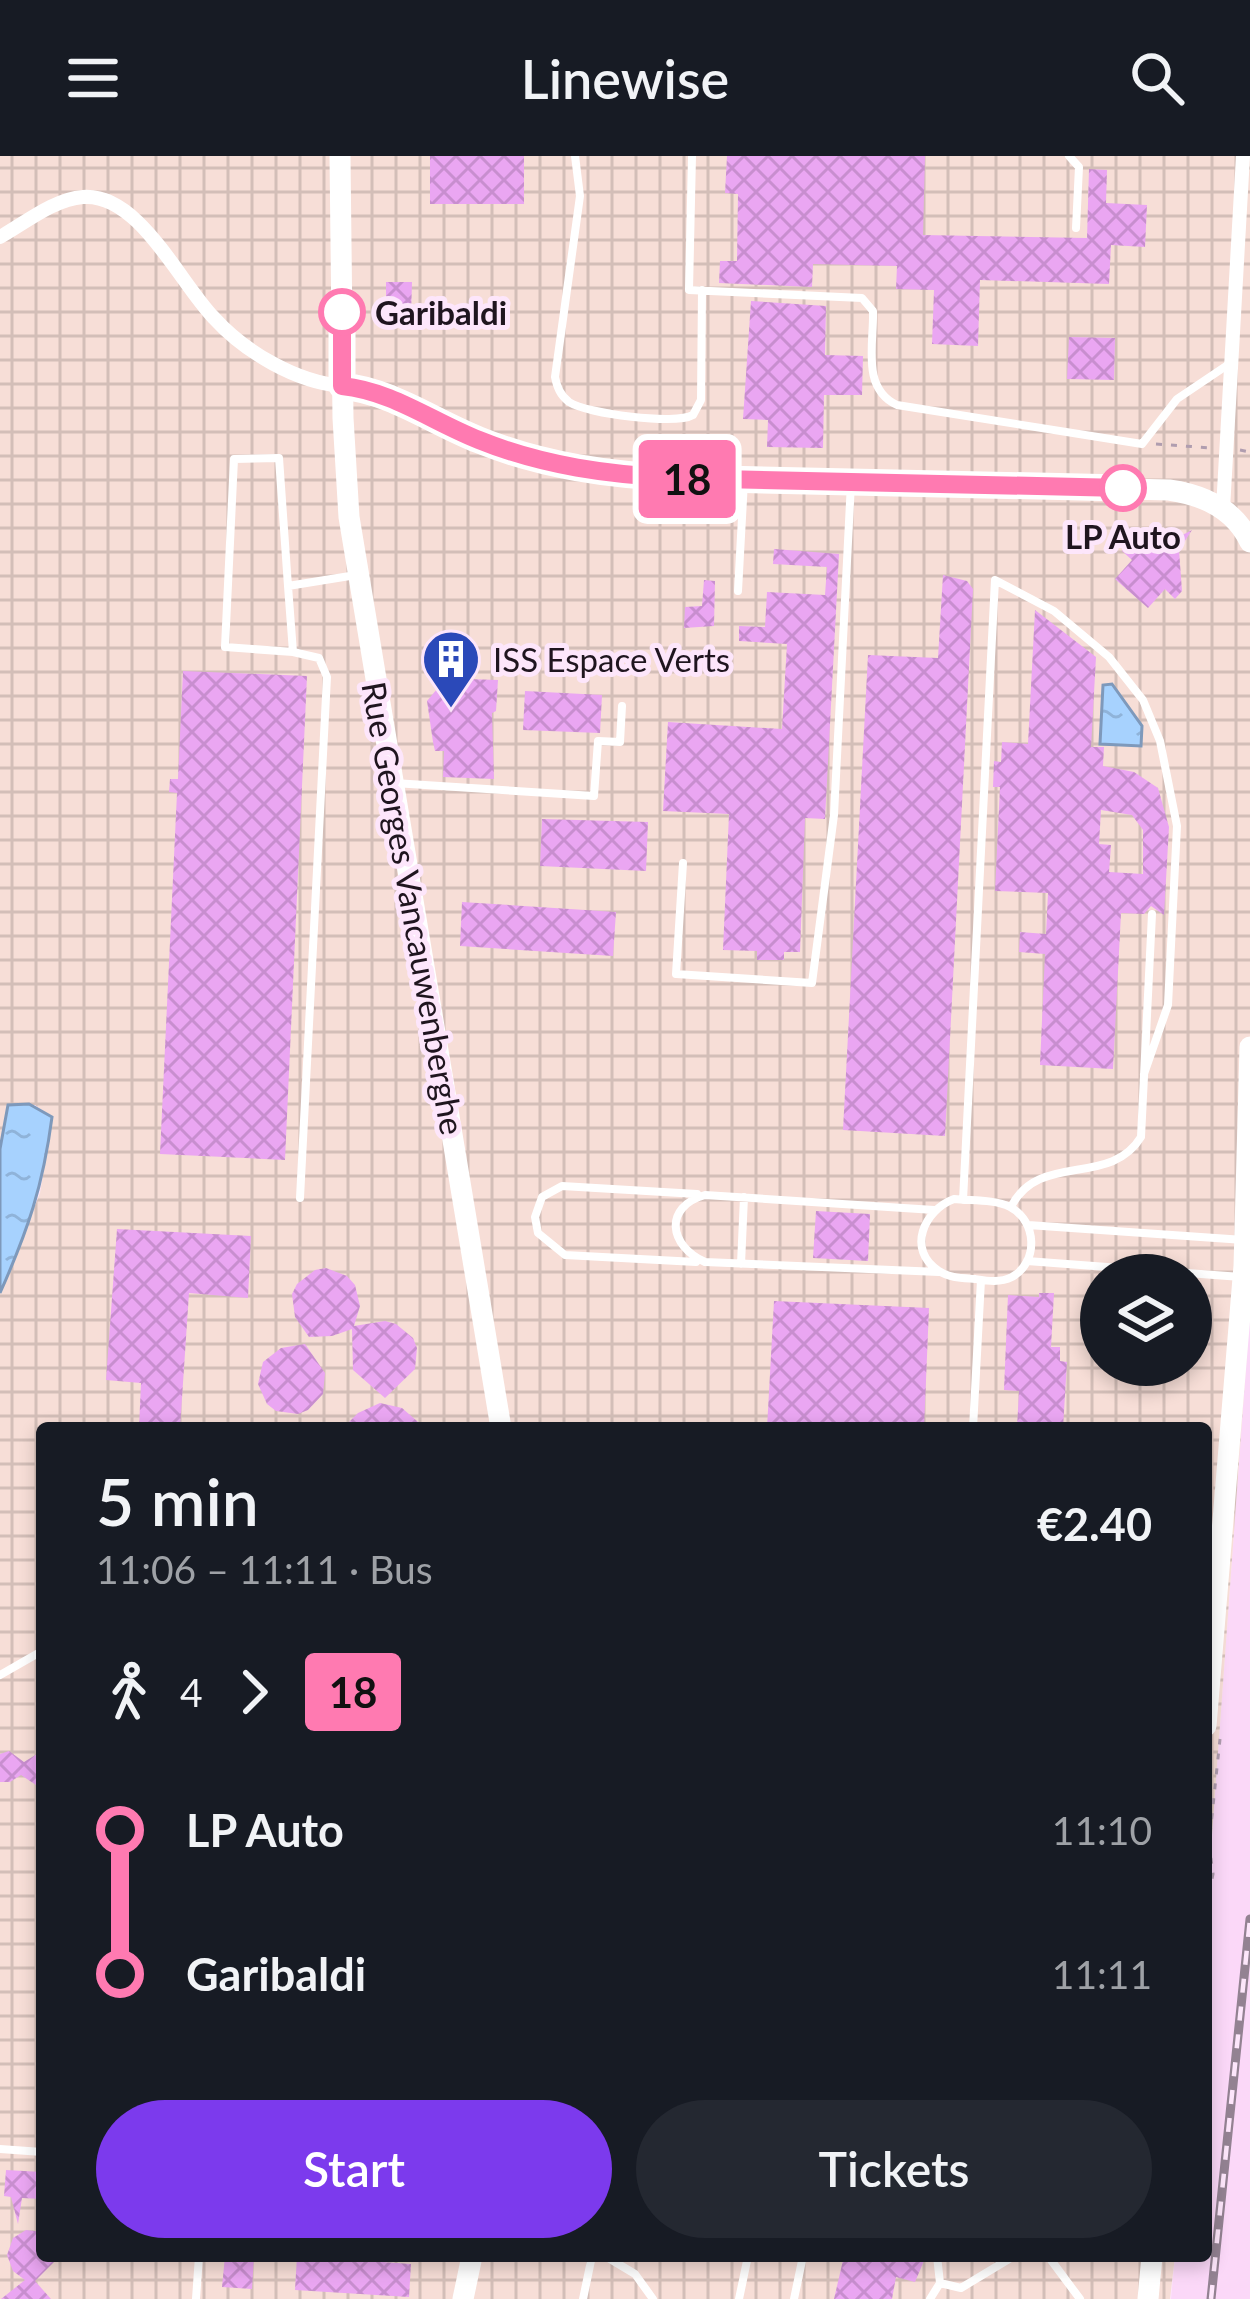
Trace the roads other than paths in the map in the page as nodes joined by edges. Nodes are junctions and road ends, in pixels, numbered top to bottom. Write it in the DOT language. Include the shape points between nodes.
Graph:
graph roads {
  1 [pos="340,156"];
  2 [pos="575,156"];
  3 [pos="692,156"];
  4 [pos="1069,156"];
  5 [pos="1243,156"];
  6 [pos="1076,228"];
  7 [pos="0,237"];
  8 [pos="702,290"];
  9 [pos="1232,362"];
  10 [pos="342,386"];
  11 [pos="744,480"];
  12 [pos="851,482"];
  13 [pos="1222,508"];
  14 [pos="1247,528"];
  15 [pos="357,574"];
  16 [pos="288,586"];
  17 [pos="739,591"];
  18 [pos="293,652"];
  19 [pos="622,706"];
  20 [pos="392,783"];
  21 [pos="683,863"];
  22 [pos="1152,914"];
  23 [pos="1250,1047"];
  24 [pos="1144,1074"];
  25 [pos="705,1195"];
  26 [pos="744,1197"];
  27 [pos="300,1198"];
  28 [pos="962,1200"];
  29 [pos="1011,1208"];
  30 [pos="934,1210"];
  31 [pos="1028,1225"];
  32 [pos="1246,1240"];
  33 [pos="1027,1261"];
  34 [pos="705,1262"];
  35 [pos="741,1264"];
  36 [pos="939,1272"];
  37 [pos="1244,1277"];
  38 [pos="981,1280"];
  39 [pos="500,1422"];
  40 [pos="973,1422"];
  41 [pos="36,1655"];
  42 [pos="1212,1668"];
  43 [pos="0,1675"];
  44 [pos="0,2149"];
  45 [pos="36,2152"];
  46 [pos="199,2262"];
  47 [pos="471,2262"];
  48 [pos="591,2262"];
  49 [pos="615,2262"];
  50 [pos="747,2262"];
  51 [pos="802,2262"];
  52 [pos="938,2262"];
  53 [pos="1004,2262"];
  54 [pos="1052,2262"];
  55 [pos="1151,2262"];
  56 [pos="940,2283"];
  57 [pos="196,2299"];
  58 [pos="463,2299"];
  59 [pos="583,2299"];
  60 [pos="653,2299"];
  61 [pos="739,2299"];
  62 [pos="794,2299"];
  63 [pos="930,2299"];
  64 [pos="1080,2299"];
  65 [pos="1148,2299"];
  1 -- 10 [label="street, Rue Georges Vancauwenberghe"];
  2 -- 8 [label="lane" via="580,196 555,368 561,394 584,409 688,419 700,400"];
  3 -- 8 [label="lane" via="689,290"];
  4 -- 6 [label="lane" via="1079,166"];
  5 -- 9 [label="street"];
  7 -- 10 [label="street" via="74,199 110,202 144,228 232,335 288,370"];
  8 -- 9 [label="lane" via="859,296 873,311 873,381 889,402 1142,444 1177,399"];
  9 -- 13 [label="street"];
  10 -- 11 [label="street" via="370,390 542,461"];
  10 -- 15 [label="street, Rue Georges Vancauwenberghe"];
  11 -- 12 [label="street"];
  11 -- 17 [label="lane"];
  12 -- 13 [label="street" via="1157,489"];
  12 -- 21 [label="lane" via="835,815 812,983 676,974"];
  13 -- 14 [label="street"];
  15 -- 16 [label="lane"];
  15 -- 20 [label="street, Rue Georges Vancauwenberghe"];
  16 -- 18 [label="lane"];
  16 -- 18 [label="lane" via="279,458 235,459 225,647"];
  18 -- 27 [label="lane" via="319,658 327,677"];
  19 -- 20 [label="lane" via="620,742 598,741 594,796"];
  20 -- 39 [label="street, Rue Georges Vancauwenberghe"];
  22 -- 24 [label="lane"];
  23 -- 32 [label="street"];
  24 -- 28 [label="lane" via="1168,1005 1176,816 1160,741 1143,700 1096,645 1054,610 994,580"];
  24 -- 29 [label="lane" via="1141,1137 1132,1152 1035,1179"];
  25 -- 26 [label="lane"];
  25 -- 34 [label="lane" via="688,1199 677,1215 677,1240"];
  25 -- 34 [label="lane" via="562,1186 542,1197 535,1217 538,1233 565,1255"];
  26 -- 30 [label="lane"];
  26 -- 35 [label="lane"];
  28 -- 29 [label="lane"];
  28 -- 30 [label="lane"];
  29 -- 31 [label="lane"];
  30 -- 36 [label="lane" via="921,1237"];
  31 -- 32 [label="lane"];
  31 -- 33 [label="lane"];
  32 -- 37 [label="street"];
  33 -- 37 [label="lane"];
  33 -- 38 [label="lane" via="1010,1278"];
  34 -- 35 [label="lane"];
  35 -- 36 [label="lane"];
  36 -- 38 [label="lane"];
  37 -- 42 [label="street"];
  38 -- 40 [label="lane"];
  41 -- 43 [label="lane"];
  44 -- 45 [label="lane"];
  46 -- 57 [label="lane"];
  47 -- 58 [label="street"];
  48 -- 59 [label="lane"];
  49 -- 60 [label="lane"];
  50 -- 61 [label="lane"];
  51 -- 62 [label="lane"];
  52 -- 56 [label="lane"];
  53 -- 56 [label="lane" via="966,2286"];
  54 -- 64 [label="lane"];
  55 -- 65 [label="street"];
  56 -- 63 [label="lane"];
}
